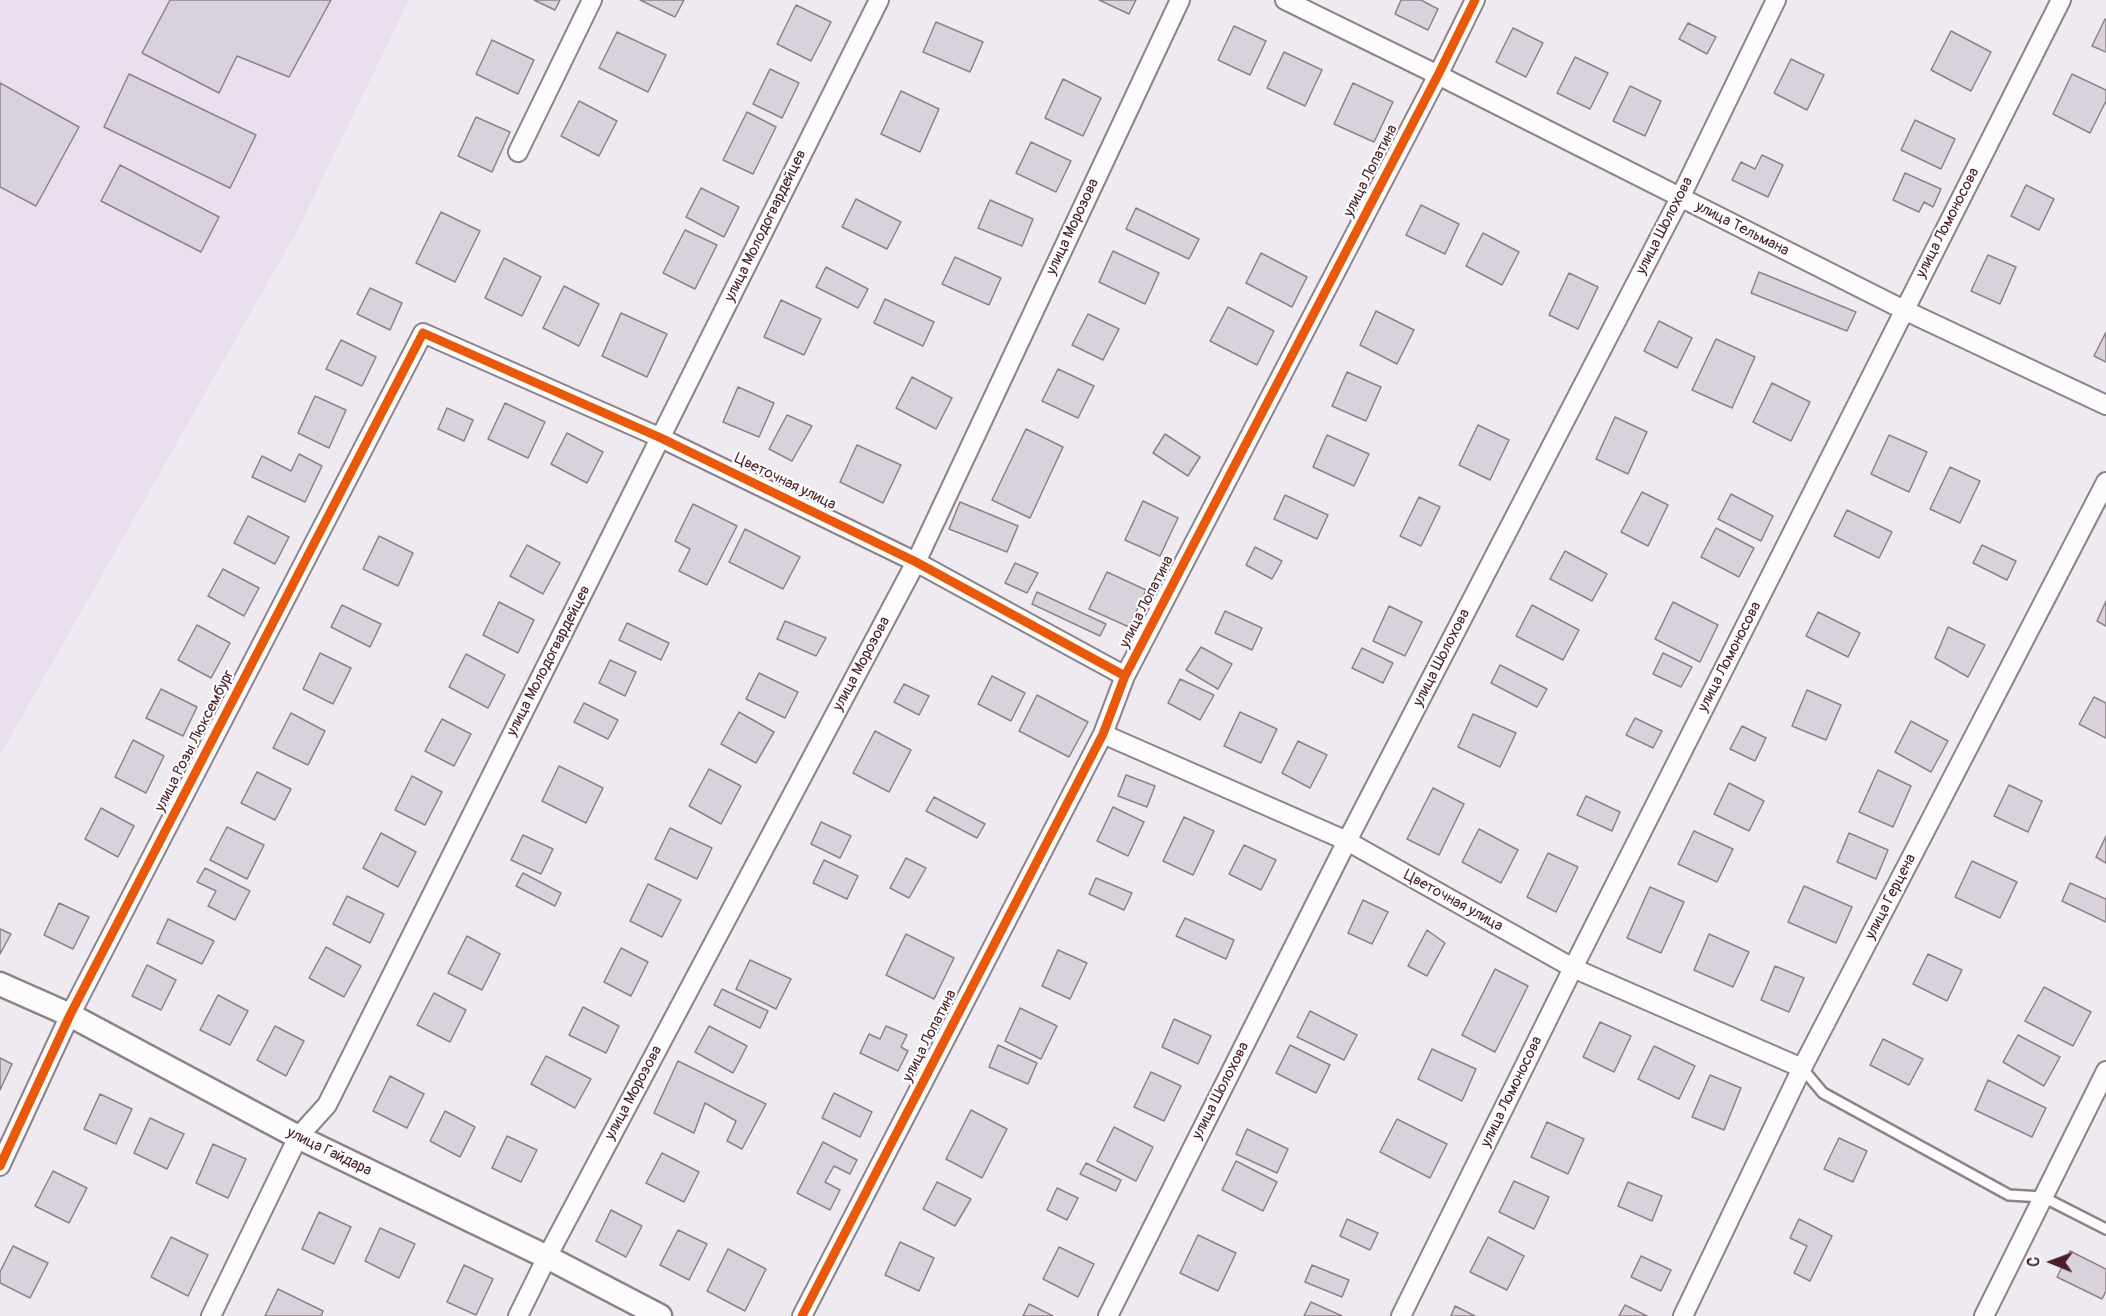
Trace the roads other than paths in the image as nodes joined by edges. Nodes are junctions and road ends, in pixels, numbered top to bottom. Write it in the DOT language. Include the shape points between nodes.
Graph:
graph roads {
  1 [pos="592,0"];
  2 [pos="879,0"];
  3 [pos="1180,0"];
  4 [pos="1285,0"];
  5 [pos="1474,0"];
  6 [pos="1776,0"];
  7 [pos="2061,0"];
  8 [pos="1438,75"];
  9 [pos="518,152"];
  10 [pos="1680,198"];
  11 [pos="1904,310"];
  12 [pos="423,333"];
  13 [pos="2106,405"];
  14 [pos="661,438"];
  15 [pos="2106,482"];
  16 [pos="916,562"];
  17 [pos="1125,676"];
  18 [pos="1103,734"];
  19 [pos="1347,841"];
  20 [pos="1573,968"];
  21 [pos="0,984"];
  22 [pos="70,1015"];
  23 [pos="1802,1068"];
  24 [pos="2106,1071"];
  25 [pos="298,1137"];
  26 [pos="0,1166"];
  27 [pos="2043,1197"];
  28 [pos="2106,1229"];
  29 [pos="547,1257"];
  30 [pos="211,1316"];
  31 [pos="518,1316"];
  32 [pos="660,1316"];
  33 [pos="802,1316"];
  34 [pos="1108,1316"];
  35 [pos="1401,1316"];
  36 [pos="1683,1316"];
  37 [pos="1984,1316"];
  1 -- 9 [label="street"];
  2 -- 14 [label="street, улица Молодогвардейцев"];
  3 -- 16 [label="street, улица Морозова"];
  4 -- 8 [label="street, улица Тельмана"];
  5 -- 8 [label="street, улица Лопатина"];
  6 -- 10 [label="street, улица Шолохова"];
  7 -- 11 [label="street, улица Ломоносова"];
  8 -- 10 [label="street, улица Тельмана"];
  8 -- 17 [label="street, улица Лопатина"];
  10 -- 11 [label="street, улица Тельмана"];
  10 -- 19 [label="street, улица Шолохова"];
  11 -- 13 [label="street, улица Тельмана"];
  11 -- 20 [label="street, улица Ломоносова"];
  12 -- 14 [label="street, Цветочная улица"];
  12 -- 22 [label="street, улица Розы Люксембург"];
  14 -- 16 [label="street, Цветочная улица"];
  14 -- 25 [label="street, улица Молодогвардейцев" via="327,1105"];
  15 -- 23 [label="street, улица Герцена"];
  16 -- 17 [label="street, Цветочная улица"];
  16 -- 29 [label="street, улица Морозова"];
  17 -- 18 [label="street, улица Лопатина"];
  18 -- 19 [label="street, Цветочная улица"];
  18 -- 33 [label="street, улица Лопатина"];
  19 -- 20 [label="street, Цветочная улица"];
  19 -- 34 [label="street, улица Шолохова"];
  20 -- 23 [label="street, Цветочная улица"];
  20 -- 35 [label="street, улица Ломоносова"];
  21 -- 22 [label="street, улица Гайдара"];
  22 -- 25 [label="street, улица Гайдара"];
  22 -- 26 [label="street, улица Розы Люксембург"];
  23 -- 27 [label="lane" via="1822,1093 2009,1195"];
  23 -- 36 [label="street, улица Герцена"];
  24 -- 27 [label="street"];
  25 -- 29 [label="street, улица Гайдара"];
  25 -- 30 [label="street, улица Молодогвардейцев"];
  27 -- 28 [label="lane"];
  27 -- 37 [label="street"];
  29 -- 31 [label="street, улица Морозова"];
  29 -- 32 [label="street, улица Гайдара"];
}
